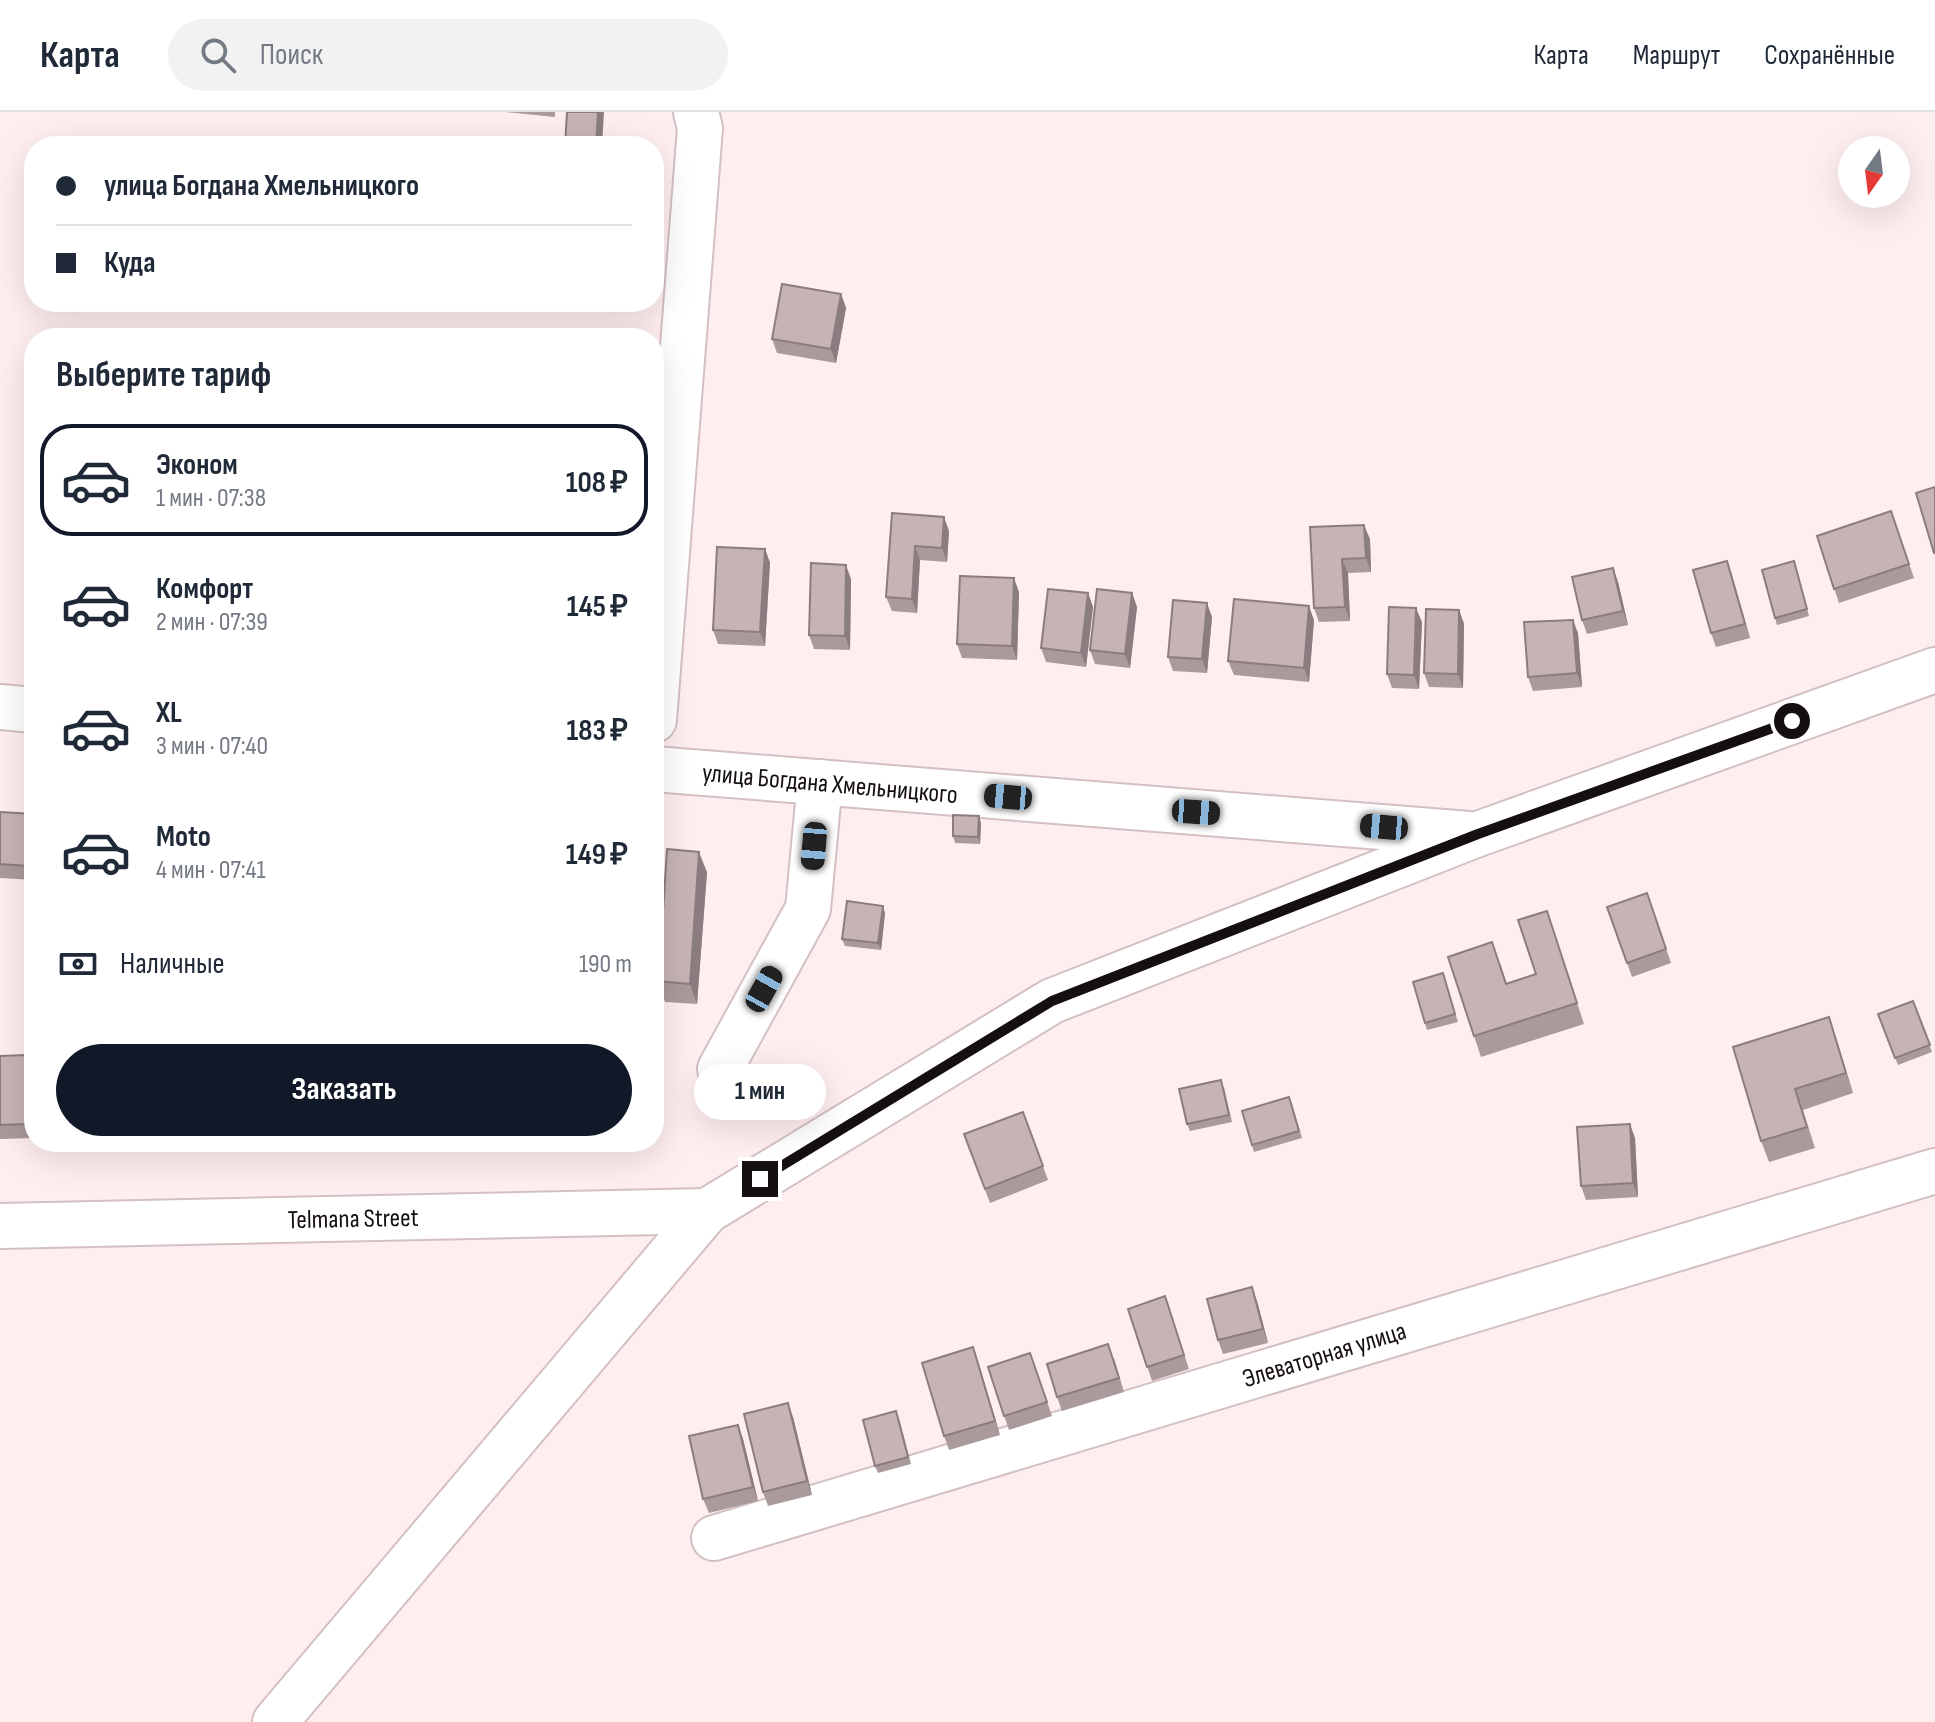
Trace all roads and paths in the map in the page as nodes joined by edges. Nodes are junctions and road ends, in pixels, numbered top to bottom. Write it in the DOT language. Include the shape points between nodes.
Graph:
graph roads {
  1 [pos="696,112"];
  2 [pos="664,591"];
  3 [pos="1935,670"];
  4 [pos="0,707"];
  5 [pos="24,709"];
  6 [pos="664,770"];
  7 [pos="820,782"];
  8 [pos="1478,834"];
  9 [pos="720,1069"];
  10 [pos="1935,1171"];
  11 [pos="707,1211"];
  12 [pos="0,1226"];
  13 [pos="714,1538"];
  14 [pos="275,1722"];
  1 -- 2 [label="street" via="700,128"];
  3 -- 8 [label="street, улица Богдана Хмельницкого"];
  4 -- 5 [label="street"];
  6 -- 7 [label="street, улица Богдана Хмельницкого"];
  7 -- 8 [label="street, улица Богдана Хмельницкого"];
  7 -- 9 [label="street" via="808,909"];
  8 -- 11 [label="street" via="1052,1001"];
  10 -- 13 [label="street, Элеваторная улица"];
  11 -- 12 [label="street, Telmana Street"];
  11 -- 14 [label="street"];
}
